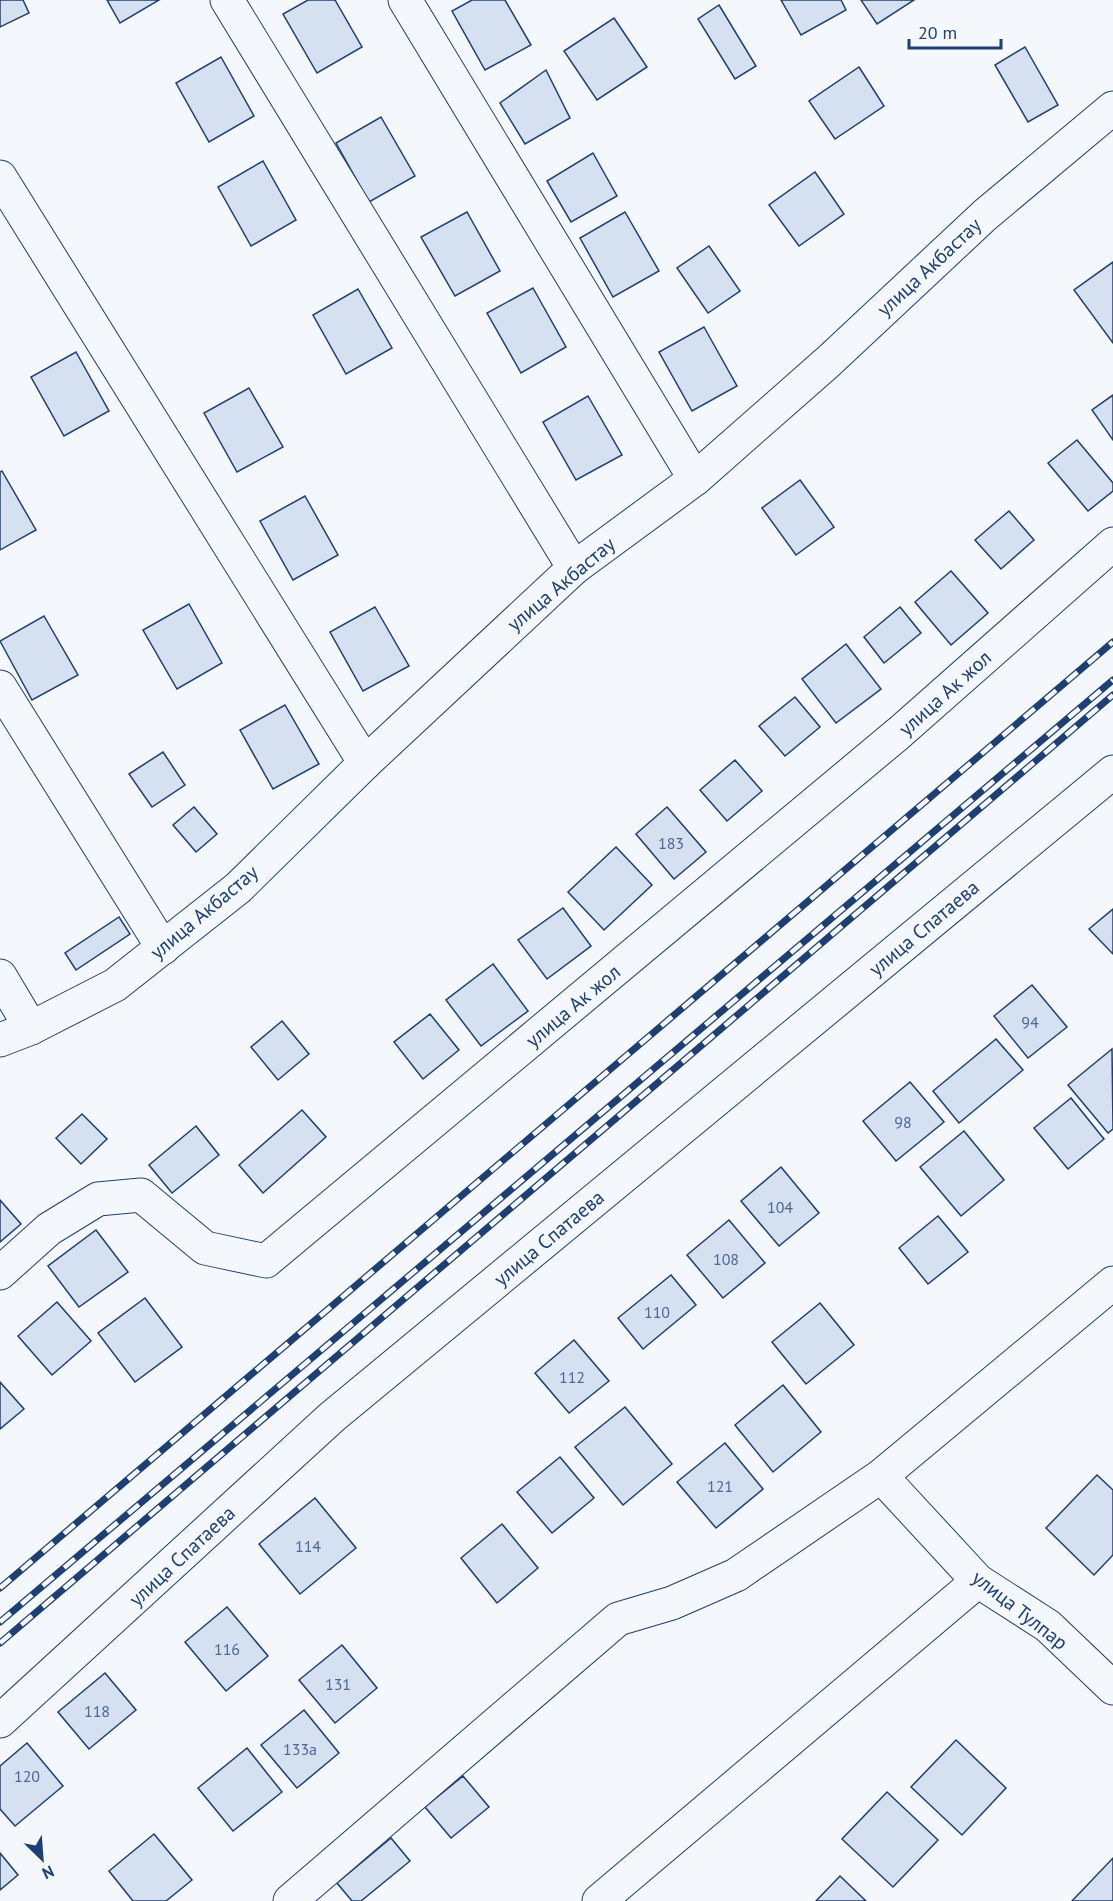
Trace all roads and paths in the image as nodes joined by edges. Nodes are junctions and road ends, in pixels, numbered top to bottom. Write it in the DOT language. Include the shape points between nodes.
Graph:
graph roads {
  1 [pos="227,0"];
  2 [pos="405,0"];
  3 [pos="1113,108"];
  4 [pos="0,177"];
  5 [pos="695,479"];
  6 [pos="1113,544"];
  7 [pos="574,568"];
  8 [pos="0,687"];
  9 [pos="365,763"];
  10 [pos="1113,772"];
  11 [pos="163,948"];
  12 [pos="0,976"];
  13 [pos="32,1028"];
  14 [pos="0,1040"];
  15 [pos="0,1273"];
  16 [pos="1113,1283"];
  17 [pos="881,1476"];
  18 [pos="978,1581"];
  19 [pos="1113,1688"];
  20 [pos="0,1721"];
  21 [pos="290,1901"];
  22 [pos="599,1901"];
  1 -- 7 [label="street"];
  2 -- 5 [label="street"];
  3 -- 5 [label="street, улица Акбастау" via="985,215"];
  4 -- 9 [label="street"];
  5 -- 7 [label="street, улица Акбастау"];
  6 -- 15 [label="street, улица Ак жол" via="899,734 266,1262 205,1248 141,1195 98,1199 49,1229"];
  7 -- 9 [label="street, улица Акбастау"];
  8 -- 11 [label="street"];
  9 -- 11 [label="street, улица Акбастау" via="238,888"];
  10 -- 20 [label="street, улица Спатаева" via="332,1417"];
  11 -- 13 [label="street, улица Акбастау" via="116,985"];
  12 -- 13 [label="street"];
  13 -- 14 [label="street, улица Акбастау"];
  16 -- 17 [label="street"];
  17 -- 18 [label="street, улица Тулпар"];
  17 -- 21 [label="street" via="736,1575 672,1603 618,1619"];
  18 -- 19 [label="street, улица Тулпар" via="1048,1626"];
  18 -- 22 [label="street"];
}
